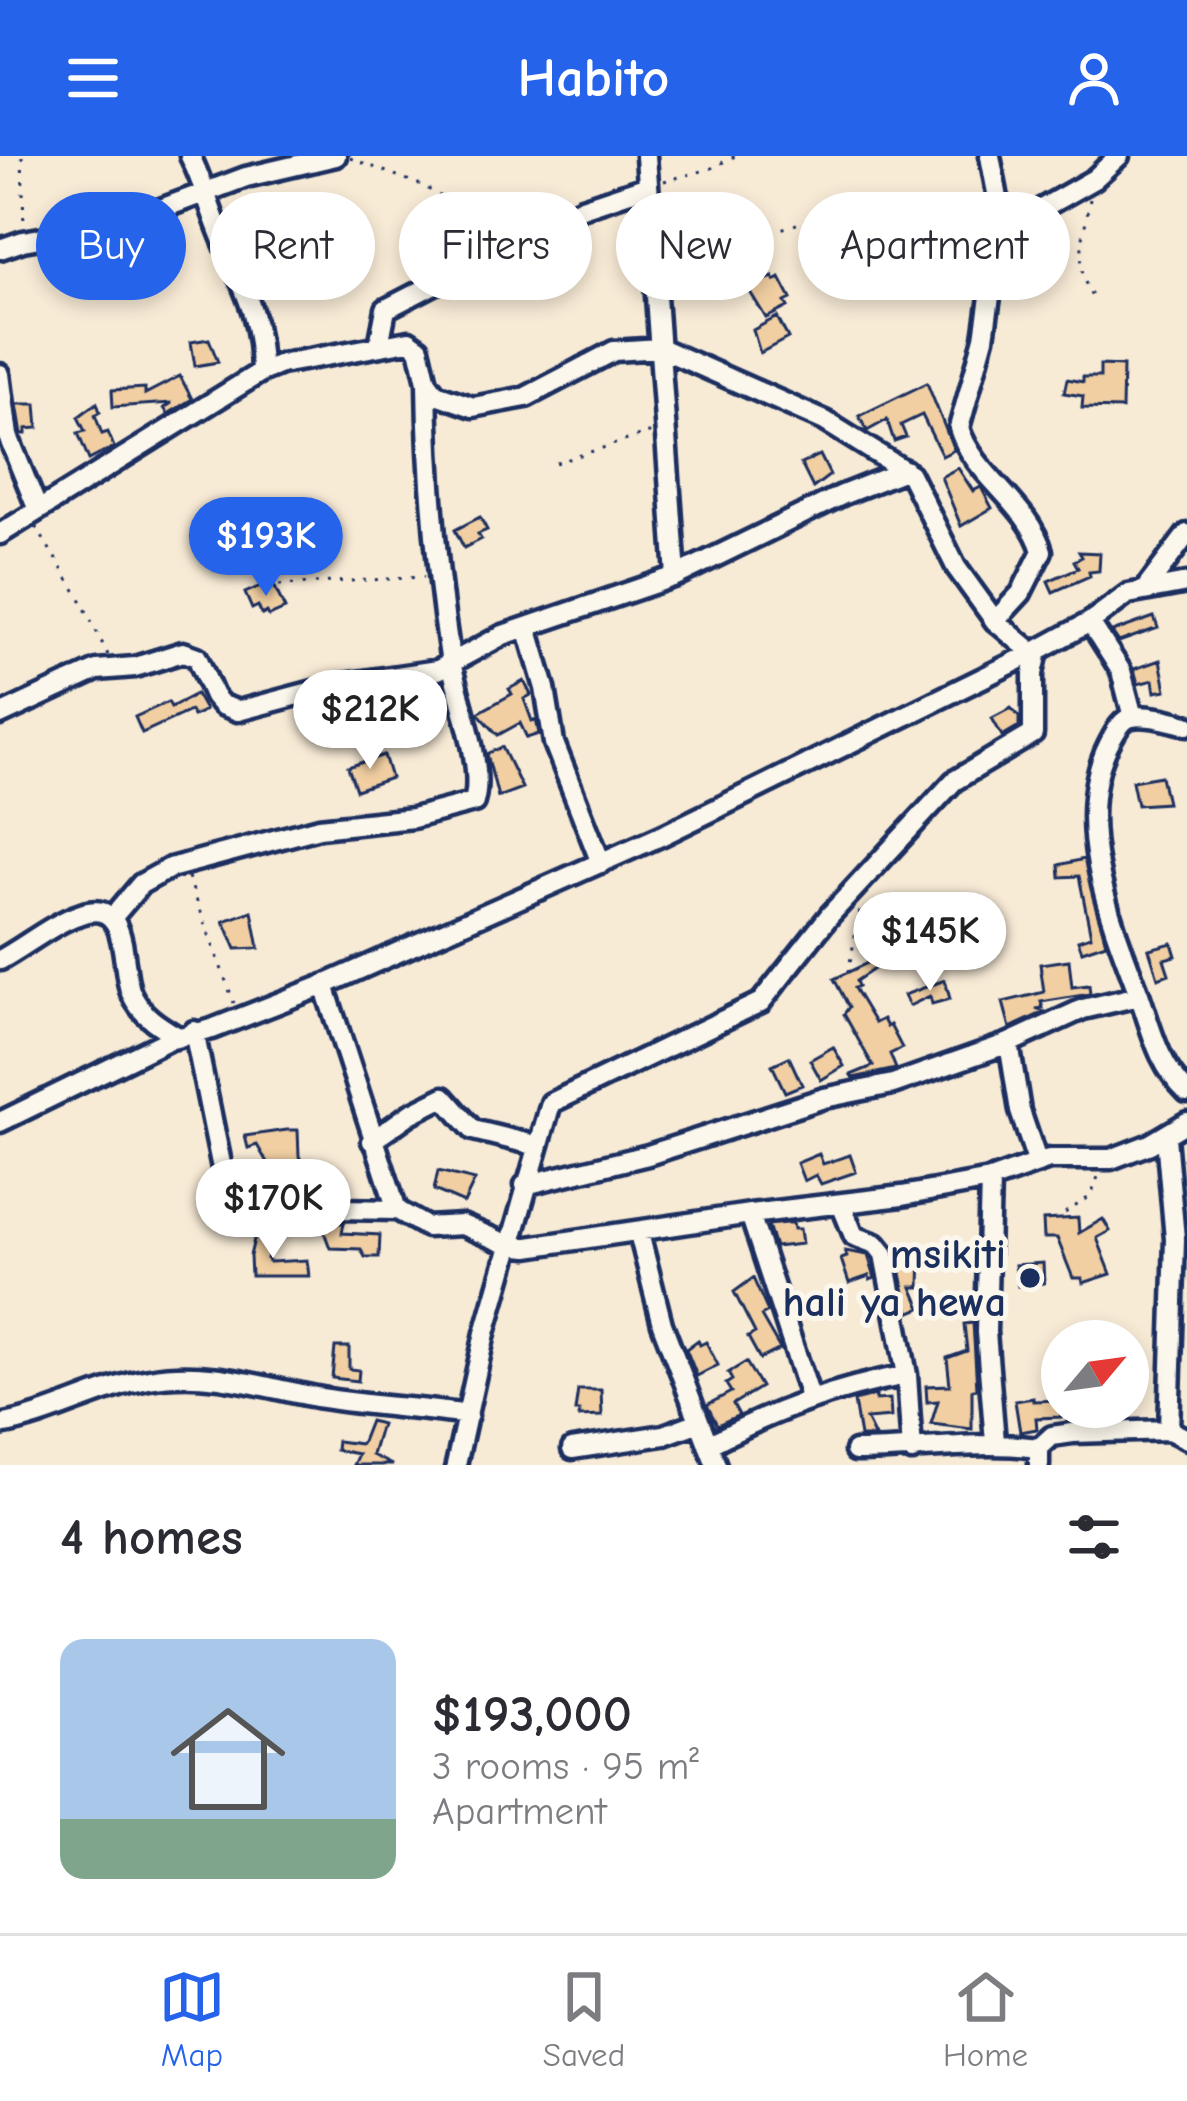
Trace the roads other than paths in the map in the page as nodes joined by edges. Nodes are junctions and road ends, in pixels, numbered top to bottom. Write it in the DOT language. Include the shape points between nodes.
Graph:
graph roads {
  1 [pos="190,156"];
  2 [pos="340,156"];
  3 [pos="646,156"];
  4 [pos="990,156"];
  5 [pos="1120,156"];
  6 [pos="648,187"];
  7 [pos="207,192"];
  8 [pos="997,192"];
  9 [pos="1070,193"];
  10 [pos="0,249"];
  11 [pos="989,300"];
  12 [pos="379,345"];
  13 [pos="660,348"];
  14 [pos="261,372"];
  15 [pos="0,374"];
  16 [pos="427,382"];
  17 [pos="905,470"];
  18 [pos="34,512"];
  19 [pos="0,534"];
  20 [pos="1187,534"];
  21 [pos="676,576"];
  22 [pos="1187,583"];
  23 [pos="1147,587"];
  24 [pos="995,621"];
  25 [pos="1090,622"];
  26 [pos="527,628"];
  27 [pos="1035,652"];
  28 [pos="452,665"];
  29 [pos="0,715"];
  30 [pos="1132,717"];
  31 [pos="1187,724"];
  32 [pos="601,863"];
  33 [pos="112,918"];
  34 [pos="0,960"];
  35 [pos="325,985"];
  36 [pos="1139,996"];
  37 [pos="186,1034"];
  38 [pos="1009,1043"];
  39 [pos="1187,1092"];
  40 [pos="0,1122"];
  41 [pos="1187,1123"];
  42 [pos="1166,1137"];
  43 [pos="372,1141"];
  44 [pos="538,1146"];
  45 [pos="1037,1161"];
  46 [pos="990,1180"];
  47 [pos="526,1185"];
  48 [pos="841,1204"];
  49 [pos="397,1210"];
  50 [pos="750,1214"];
  51 [pos="639,1232"];
  52 [pos="509,1245"];
  53 [pos="1180,1275"];
  54 [pos="907,1375"];
  55 [pos="810,1397"];
  56 [pos="468,1415"];
  57 [pos="699,1422"];
  58 [pos="0,1424"];
  59 [pos="1178,1434"];
  60 [pos="995,1442"];
  61 [pos="708,1445"];
  62 [pos="572,1449"];
  63 [pos="855,1451"];
  64 [pos="900,1456"];
  65 [pos="1039,1456"];
  66 [pos="456,1465"];
  67 [pos="716,1465"];
  1 -- 7 [label="street"];
  2 -- 7 [label="street"];
  3 -- 6 [label="street"];
  4 -- 8 [label="street"];
  5 -- 9 [label="street"];
  6 -- 12 [label="street" via="582,208 386,308"];
  6 -- 13 [label="street"];
  7 -- 10 [label="street" via="121,224"];
  7 -- 14 [label="street" via="257,319"];
  11 -- 24 [label="street" via="959,428 1042,551"];
  12 -- 14 [label="street"];
  12 -- 16 [label="street" via="417,346"];
  13 -- 16 [label="street" via="614,351 526,397 473,407 440,397"];
  13 -- 17 [label="street" via="825,421"];
  13 -- 21 [label="street"];
  14 -- 18 [label="street"];
  15 -- 18 [label="street" via="8,436"];
  16 -- 28 [label="street" via="438,576"];
  17 -- 21 [label="street"];
  17 -- 24 [label="street"];
  18 -- 19 [label="street"];
  20 -- 23 [label="street"];
  21 -- 26 [label="street"];
  22 -- 23 [label="street"];
  23 -- 25 [label="street"];
  24 -- 27 [label="street"];
  25 -- 27 [label="street"];
  25 -- 30 [label="street" via="1121,671"];
  26 -- 28 [label="street"];
  26 -- 32 [label="street" via="554,742"];
  27 -- 32 [label="street"];
  27 -- 44 [label="street" via="1033,734 954,781 760,1002 551,1103"];
  28 -- 29 [label="street" via="238,711 218,701 187,652 98,670"];
  28 -- 33 [label="street" via="476,776 468,806 319,828 184,864 141,884"];
  30 -- 31 [label="street"];
  30 -- 36 [label="street" via="1107,748 1096,784 1096,838 1102,886"];
  32 -- 35 [label="street"];
  33 -- 34 [label="street" via="84,912"];
  33 -- 37 [label="street" via="134,1000 154,1023"];
  35 -- 37 [label="street"];
  35 -- 43 [label="street"];
  36 -- 38 [label="street" via="1083,1009"];
  36 -- 39 [label="street" via="1162,1061"];
  37 -- 40 [label="street"];
  37 -- 49 [label="street" via="228,1198 241,1219"];
  38 -- 45 [label="street"];
  38 -- 47 [label="street" via="893,1084"];
  41 -- 42 [label="street"];
  42 -- 45 [label="street" via="1100,1160"];
  42 -- 53 [label="street"];
  43 -- 44 [label="street" via="445,1097 473,1130"];
  43 -- 49 [label="street"];
  44 -- 47 [label="street"];
  45 -- 46 [label="street"];
  46 -- 48 [label="street"];
  46 -- 60 [label="street" via="986,1332"];
  47 -- 52 [label="street"];
  48 -- 50 [label="street"];
  48 -- 54 [label="street" via="854,1236 884,1254"];
  49 -- 52 [label="street" via="427,1227 462,1225"];
  50 -- 51 [label="street"];
  50 -- 55 [label="street"];
  51 -- 52 [label="street"];
  51 -- 57 [label="street"];
  52 -- 56 [label="street"];
  53 -- 59 [label="street"];
  54 -- 55 [label="street"];
  54 -- 64 [label="street"];
  55 -- 61 [label="street"];
  56 -- 58 [label="street" via="182,1376 120,1385"];
  56 -- 66 [label="street"];
  57 -- 61 [label="street"];
  57 -- 62 [label="street"];
  59 -- 65 [label="street" via="1060,1434"];
  60 -- 64 [label="street"];
  60 -- 65 [label="street"];
  61 -- 67 [label="street"];
  63 -- 64 [label="street"];
}
